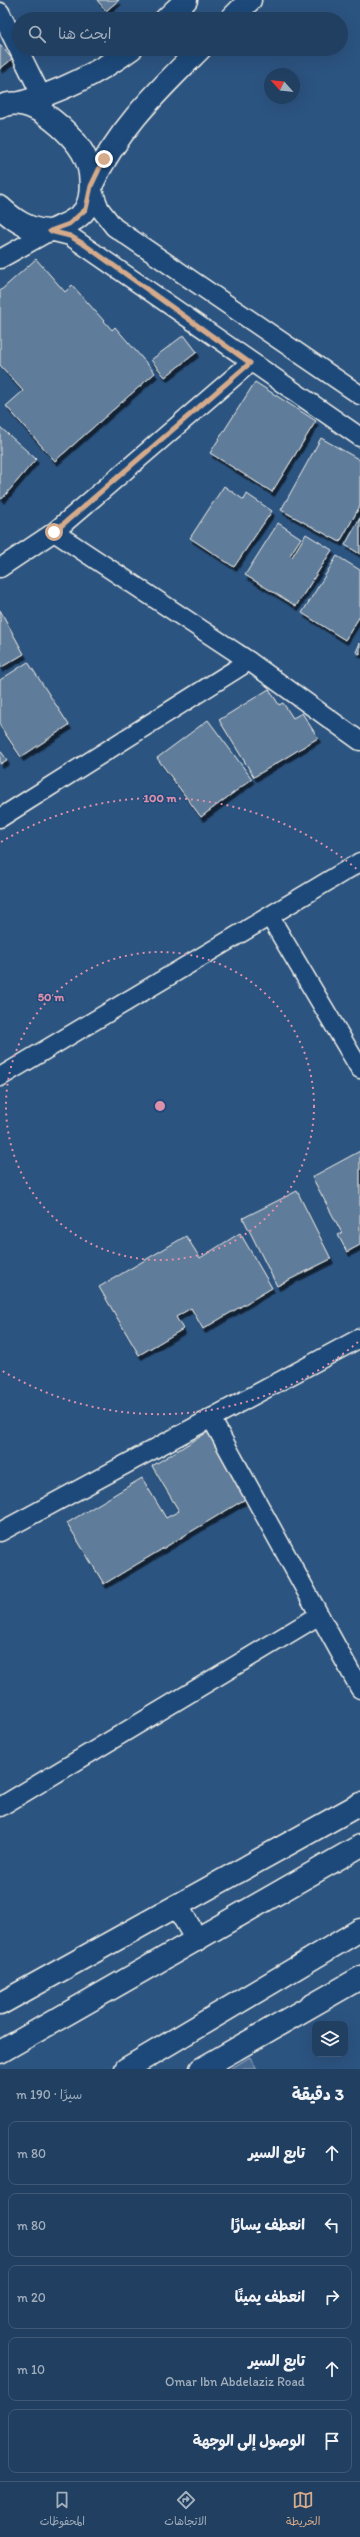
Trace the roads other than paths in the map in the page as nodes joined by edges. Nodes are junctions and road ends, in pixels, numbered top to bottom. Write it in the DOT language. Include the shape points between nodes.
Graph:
graph roads {
  1 [pos="186,0"];
  2 [pos="250,0"];
  3 [pos="0,12"];
  4 [pos="173,12"];
  5 [pos="238,12"];
  6 [pos="12,37"];
  7 [pos="21,56"];
  8 [pos="122,56"];
  9 [pos="193,56"];
  10 [pos="42,99"];
  11 [pos="10,105"];
  12 [pos="91,186"];
  13 [pos="0,207"];
  14 [pos="50,231"];
  15 [pos="0,259"];
  16 [pos="250,363"];
  17 [pos="360,395"];
  18 [pos="360,438"];
  19 [pos="54,532"];
  20 [pos="0,568"];
  21 [pos="249,661"];
  22 [pos="360,741"];
  23 [pos="0,818"];
  24 [pos="360,862"];
  25 [pos="270,917"];
  26 [pos="360,1068"];
  27 [pos="0,1077"];
  28 [pos="360,1338"];
  29 [pos="211,1418"];
  30 [pos="0,1532"];
  31 [pos="318,1616"];
  32 [pos="360,1689"];
  33 [pos="360,1804"];
  34 [pos="0,1807"];
  35 [pos="360,1846"];
  36 [pos="177,1906"];
  37 [pos="360,1930"];
  38 [pos="197,1940"];
  39 [pos="360,1978"];
  40 [pos="0,2004"];
  41 [pos="0,2052"];
  42 [pos="126,2069"];
  43 [pos="201,2069"];
  1 -- 4 [label="main road"];
  2 -- 5 [label="main road"];
  3 -- 6 [label="street"];
  7 -- 10 [label="street"];
  8 -- 10 [label="main road"];
  9 -- 12 [label="main road" via="150,99 123,131 104,159"];
  10 -- 11 [label="main road"];
  11 -- 12 [label="main road" via="37,109 73,139 86,158"];
  12 -- 14 [label="main road" via="86,209 69,224"];
  12 -- 17 [label="street" via="100,209 114,227"];
  13 -- 14 [label="main road" via="12,219 30,228"];
  14 -- 15 [label="street"];
  14 -- 16 [label="street" via="70,236 85,245"];
  16 -- 18 [label="street"];
  16 -- 19 [label="street"];
  19 -- 20 [label="street"];
  19 -- 21 [label="street"];
  21 -- 22 [label="street"];
  21 -- 23 [label="street"];
  24 -- 25 [label="street"];
  25 -- 26 [label="street"];
  25 -- 27 [label="street"];
  28 -- 29 [label="street"];
  29 -- 30 [label="street"];
  29 -- 31 [label="street"];
  31 -- 32 [label="street"];
  31 -- 34 [label="street"];
  33 -- 36 [label="main road"];
  35 -- 38 [label="main road"];
  36 -- 38 [label="main road"];
  36 -- 40 [label="main road"];
  37 -- 42 [label="main road"];
  38 -- 41 [label="main road"];
  39 -- 43 [label="main road"];
}
